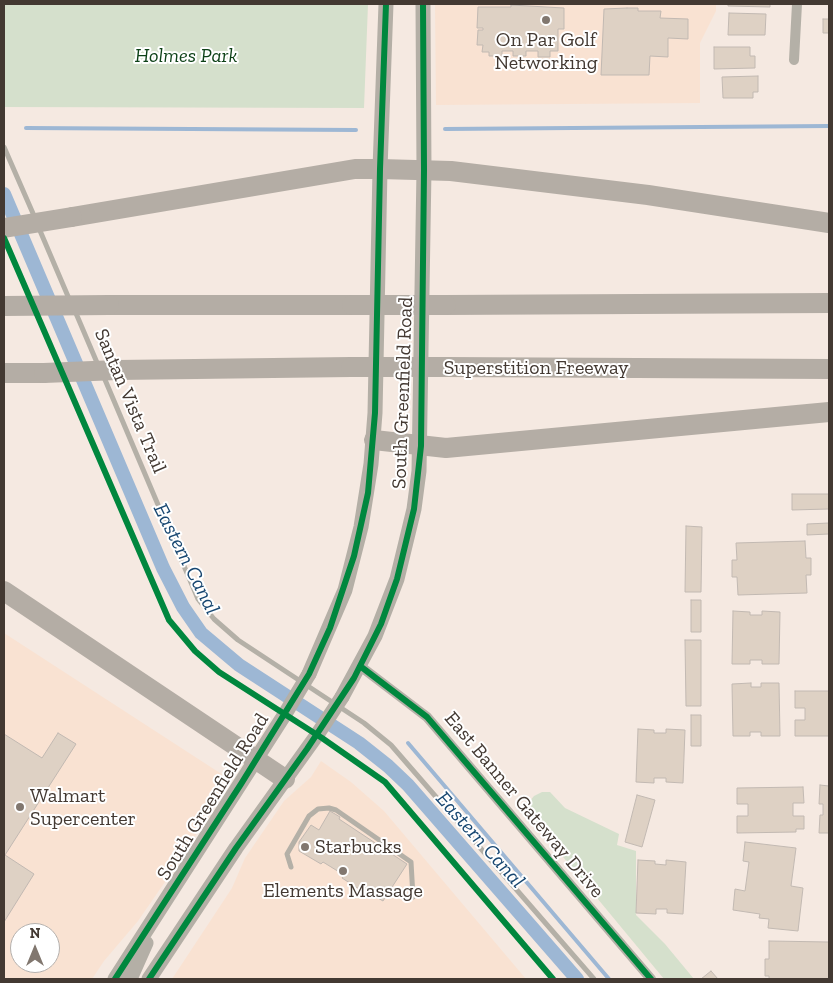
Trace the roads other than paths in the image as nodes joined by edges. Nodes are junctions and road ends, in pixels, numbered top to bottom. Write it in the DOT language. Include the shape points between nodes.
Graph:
graph roads {
  1 [pos="386,4"];
  2 [pos="422,4"];
  3 [pos="797,4"];
  4 [pos="794,60"];
  5 [pos="4,147"];
  6 [pos="380,170"];
  7 [pos="424,170"];
  8 [pos="829,223"];
  9 [pos="4,228"];
  10 [pos="829,303"];
  11 [pos="4,306"];
  12 [pos="829,369"];
  13 [pos="4,373"];
  14 [pos="829,412"];
  15 [pos="374,440"];
  16 [pos="421,446"];
  17 [pos="4,591"];
  18 [pos="360,666"];
  19 [pos="256,760"];
  20 [pos="286,779"];
  21 [pos="291,867"];
  22 [pos="413,897"];
  23 [pos="154,920"];
  24 [pos="115,979"];
  25 [pos="130,979"];
  26 [pos="149,979"];
  27 [pos="594,979"];
  28 [pos="651,979"];
  1 -- 6 [label="main road, South Greenfield Road"];
  2 -- 7 [label="main road, South Greenfield Road"];
  3 -- 4 [label="street"];
  5 -- 27 [label="lane, Santan Vista Trail" via="198,599 214,619 238,640 391,745"];
  6 -- 7 [label="highway"];
  6 -- 9 [label="highway, bridge" via="355,170"];
  6 -- 15 [label="main road, South Greenfield Road"];
  7 -- 8 [label="highway" via="648,195"];
  7 -- 16 [label="main road, South Greenfield Road"];
  10 -- 11 [label="highway, bridge"];
  12 -- 13 [label="highway, Superstition Freeway, bridge" via="445,367"];
  14 -- 16 [label="highway" via="446,448"];
  15 -- 16 [label="highway"];
  15 -- 19 [label="main road, South Greenfield Road, bridge" via="368,493 354,556 330,628 309,674"];
  16 -- 18 [label="main road, South Greenfield Road" via="414,509 397,579 381,624"];
  17 -- 19 [label="highway"];
  18 -- 20 [label="main road, South Greenfield Road, bridge"];
  18 -- 28 [label="street, East Banner Gateway Drive" via="428,717"];
  19 -- 20 [label="highway"];
  19 -- 23 [label="main road, South Greenfield Road"];
  20 -- 26 [label="main road, South Greenfield Road"];
  21 -- 22 [label="lane" via="287,854 304,823 314,811 329,808 411,862"];
  23 -- 24 [label="main road, South Greenfield Road"];
  23 -- 25 [label="main road"];
}
